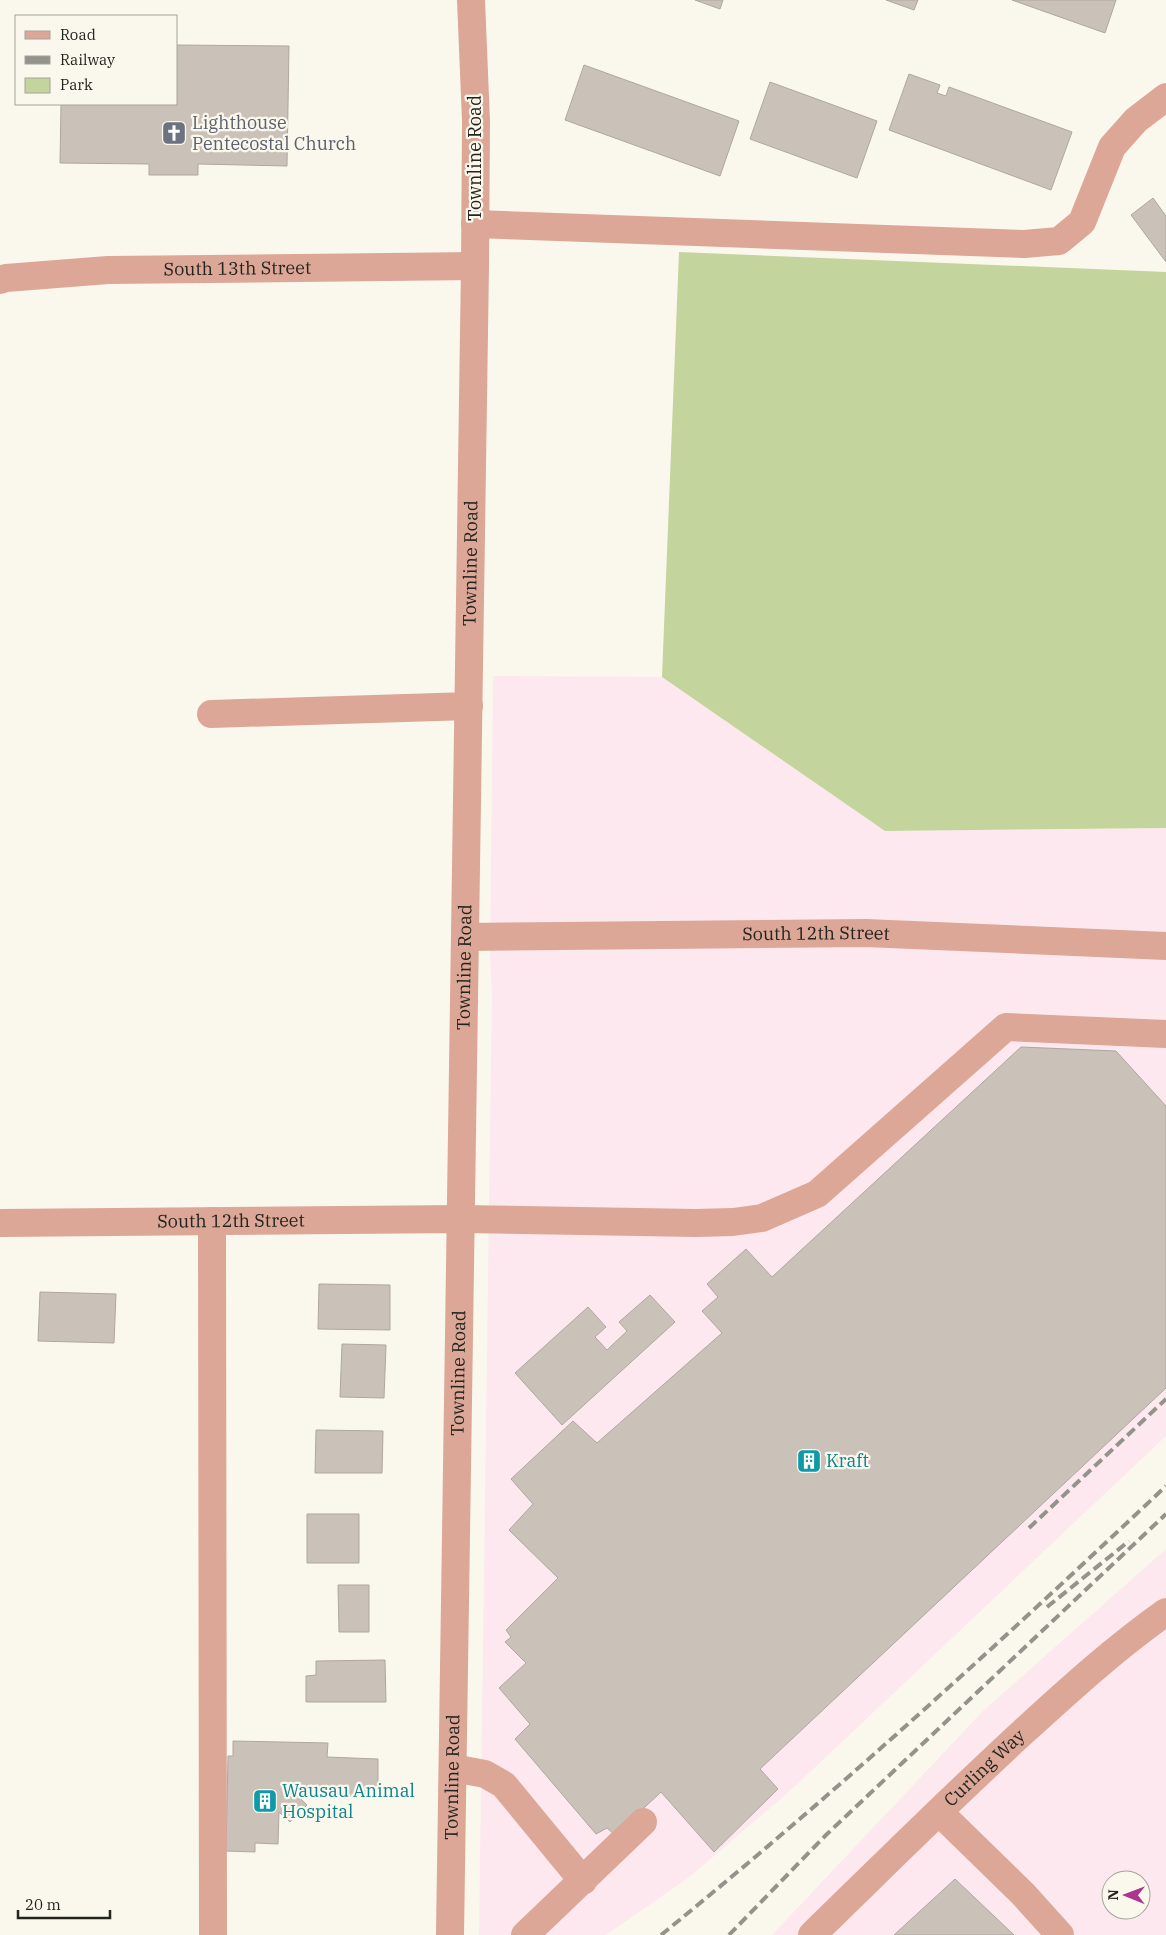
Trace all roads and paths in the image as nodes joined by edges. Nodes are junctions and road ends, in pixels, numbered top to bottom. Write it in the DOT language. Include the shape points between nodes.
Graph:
graph roads {
  1 [pos="471,0"];
  2 [pos="1166,97"];
  3 [pos="476,224"];
  4 [pos="475,266"];
  5 [pos="0,280"];
  6 [pos="469,706"];
  7 [pos="211,714"];
  8 [pos="466,937"];
  9 [pos="1166,946"];
  10 [pos="1166,1034"];
  11 [pos="462,1219"];
  12 [pos="212,1221"];
  13 [pos="0,1223"];
  14 [pos="1166,1612"];
  15 [pos="453,1768"];
  16 [pos="939,1812"];
  17 [pos="643,1822"];
  18 [pos="583,1880"];
  19 [pos="213,1935"];
  20 [pos="450,1935"];
  21 [pos="525,1935"];
  22 [pos="812,1935"];
  23 [pos="1060,1935"];
  1 -- 3 [label="street, Townline Road"];
  2 -- 3 [label="street" via="1136,120 1112,146 1082,222 1059,241 1024,244"];
  3 -- 4 [label="street, Townline Road"];
  4 -- 5 [label="street, South 13th Street" via="108,270"];
  4 -- 6 [label="street, Townline Road"];
  6 -- 7 [label="street"];
  6 -- 8 [label="street, Townline Road"];
  8 -- 9 [label="street, South 12th Street" via="866,934"];
  8 -- 11 [label="street, Townline Road"];
  10 -- 11 [label="street, South 12th Street" via="1006,1027 817,1194 762,1218 696,1223"];
  11 -- 12 [label="street, South 12th Street"];
  11 -- 15 [label="street, Townline Road"];
  12 -- 13 [label="street, South 12th Street"];
  12 -- 19 [label="street"];
  14 -- 16 [label="street, Curling Way" via="1098,1664"];
  15 -- 18 [label="street" via="485,1774 504,1784"];
  15 -- 20 [label="street, Townline Road"];
  16 -- 22 [label="street, Curling Way"];
  16 -- 23 [label="street"];
  17 -- 18 [label="street"];
  18 -- 21 [label="street"];
}
